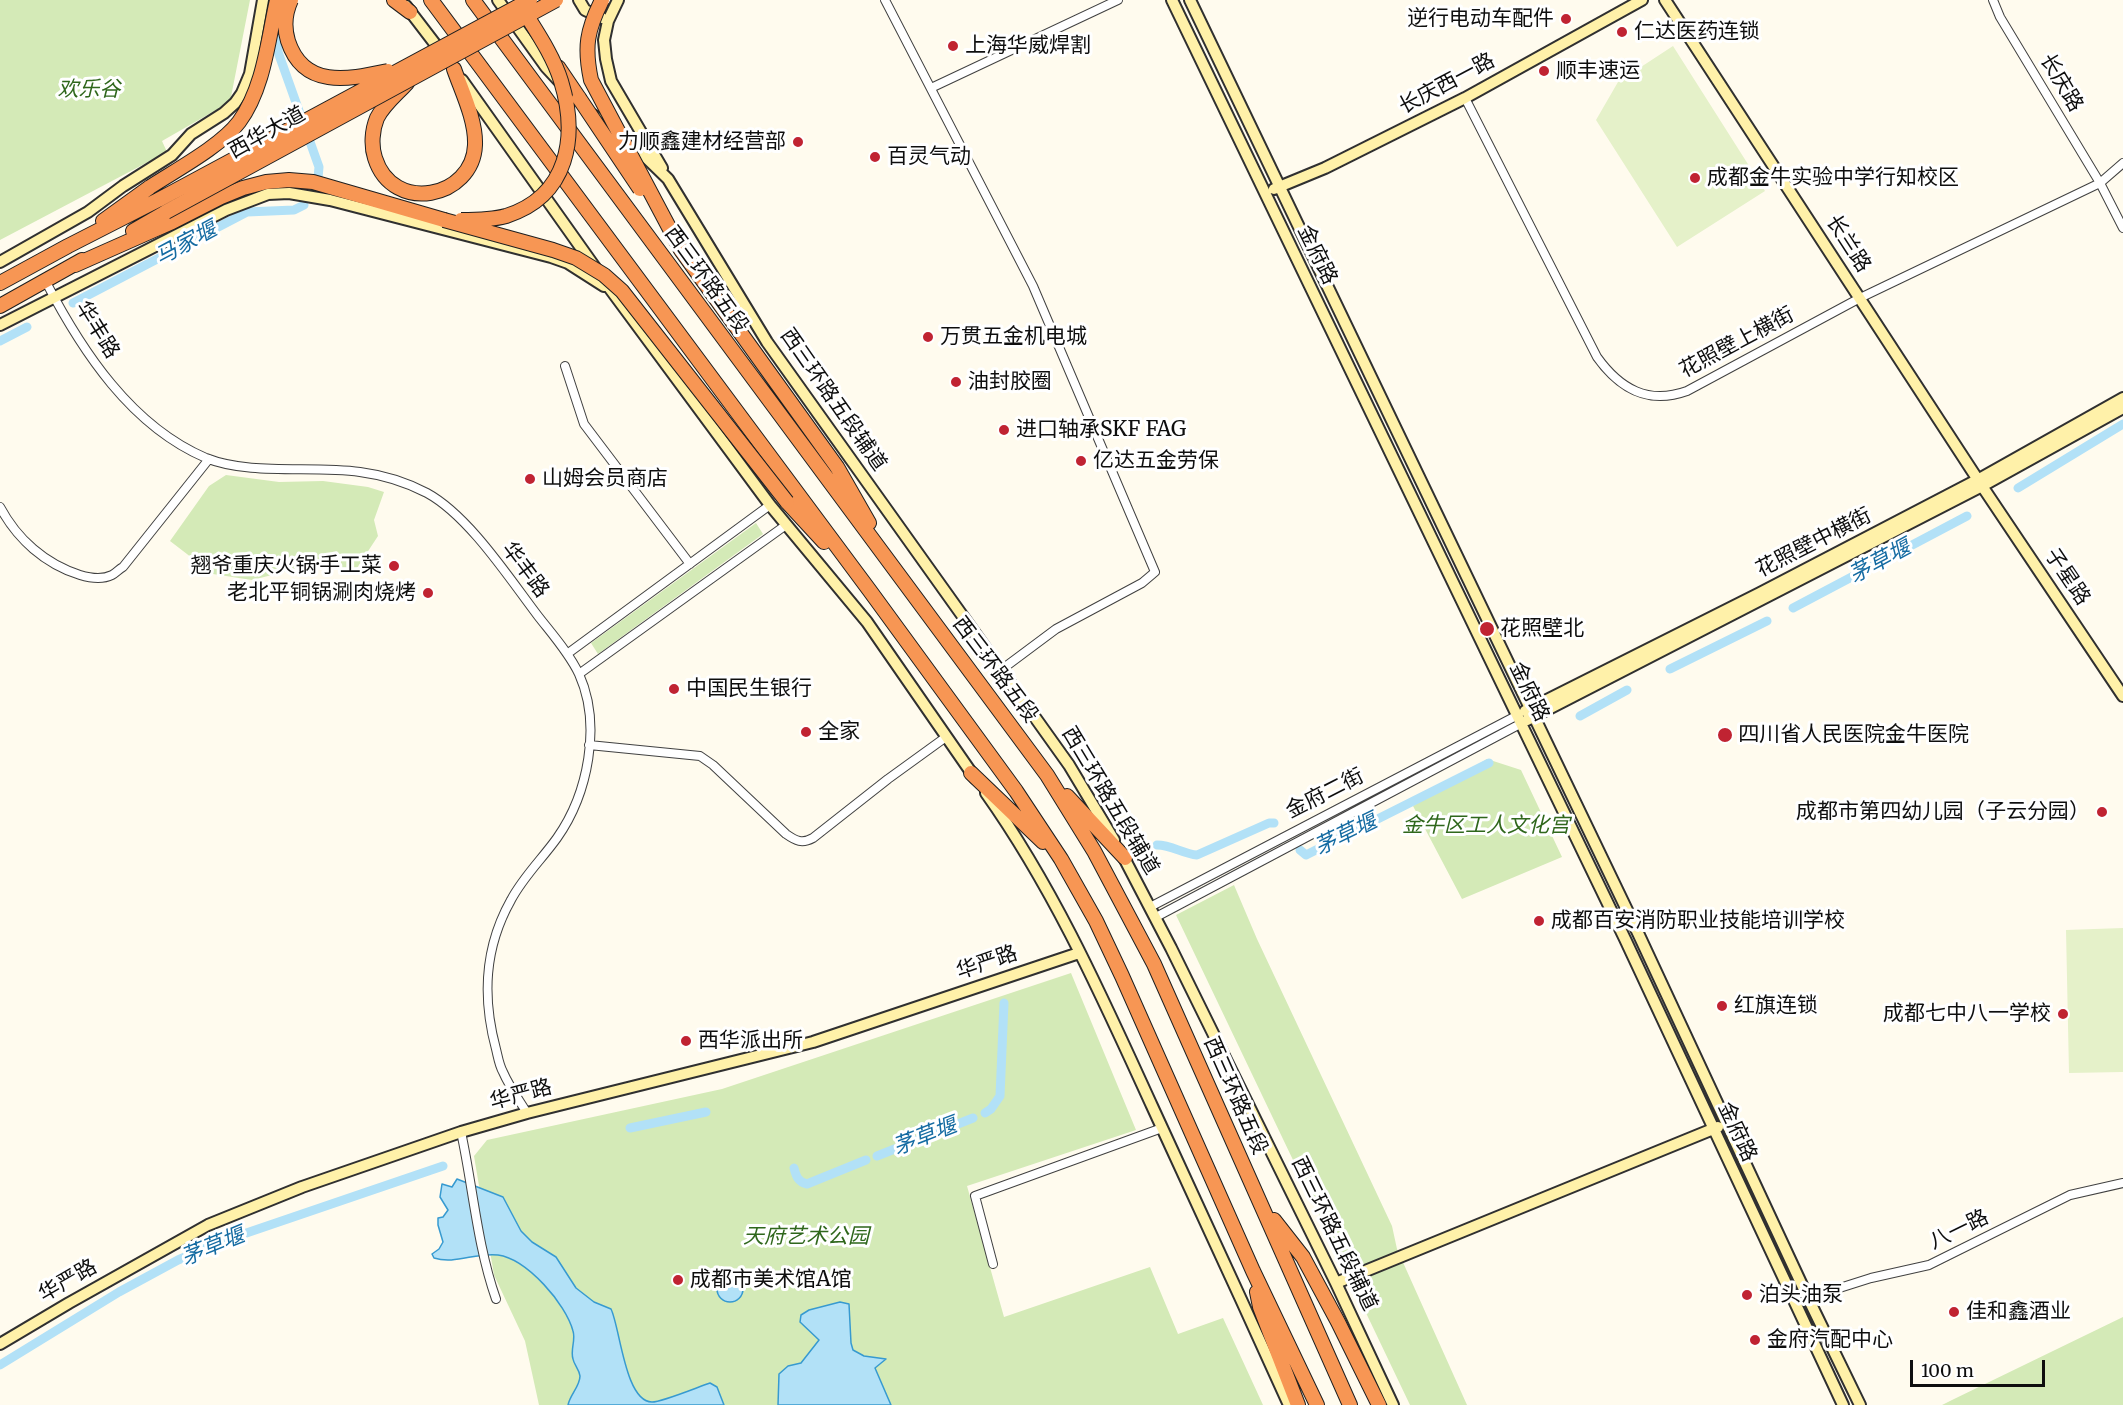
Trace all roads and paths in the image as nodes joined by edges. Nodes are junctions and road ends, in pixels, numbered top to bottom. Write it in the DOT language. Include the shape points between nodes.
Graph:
graph roads {
  1 [pos="263,0"];
  2 [pos="277,0"];
  3 [pos="291,0"];
  4 [pos="394,0"];
  5 [pos="401,0"];
  6 [pos="431,0"];
  7 [pos="473,0"];
  8 [pos="498,0"];
  9 [pos="517,0"];
  10 [pos="530,0"];
  11 [pos="556,0"];
  12 [pos="579,0"];
  13 [pos="602,0"];
  14 [pos="618,0"];
  15 [pos="885,0"];
  16 [pos="1118,0"];
  17 [pos="1172,0"];
  18 [pos="1190,0"];
  19 [pos="1642,0"];
  20 [pos="1665,0"];
  21 [pos="1993,0"];
  22 [pos="410,12"];
  23 [pos="608,21"];
  24 [pos="548,52"];
  25 [pos="454,69"];
  26 [pos="408,73"];
  27 [pos="931,88"];
  28 [pos="1465,98"];
  29 [pos="2123,163"];
  30 [pos="668,179"];
  31 [pos="2100,183"];
  32 [pos="1280,186"];
  33 [pos="1265,192"];
  34 [pos="166,211"];
  35 [pos="444,220"];
  36 [pos="2123,228"];
  37 [pos="68,246"];
  38 [pos="681,250"];
  39 [pos="0,262"];
  40 [pos="46,282"];
  41 [pos="0,283"];
  42 [pos="610,290"];
  43 [pos="54,298"];
  44 [pos="1860,298"];
  45 [pos="0,306"];
  46 [pos="0,325"];
  47 [pos="565,366"];
  48 [pos="2123,398"];
  49 [pos="2123,408"];
  50 [pos="209,459"];
  51 [pos="1981,483"];
  52 [pos="770,505"];
  53 [pos="0,507"];
  54 [pos="786,525"];
  55 [pos="690,564"];
  56 [pos="898,574"];
  57 [pos="870,591"];
  58 [pos="567,654"];
  59 [pos="1001,670"];
  60 [pos="579,674"];
  61 [pos="2123,696"];
  62 [pos="1532,713"];
  63 [pos="1520,719"];
  64 [pos="946,738"];
  65 [pos="589,745"];
  66 [pos="971,773"];
  67 [pos="1047,775"];
  68 [pos="1125,858"];
  69 [pos="1061,859"];
  70 [pos="1150,907"];
  71 [pos="1156,917"];
  72 [pos="1079,953"];
  73 [pos="527,1113"];
  74 [pos="1727,1124"];
  75 [pos="1162,1128"];
  76 [pos="1714,1129"];
  77 [pos="461,1131"];
  78 [pos="2123,1183"];
  79 [pos="1260,1203"];
  80 [pos="993,1264"];
  81 [pos="1253,1271"];
  82 [pos="1336,1283"];
  83 [pos="1808,1298"];
  84 [pos="496,1299"];
  85 [pos="0,1344"];
  86 [pos="1289,1405"];
  87 [pos="1298,1405"];
  88 [pos="1317,1405"];
  89 [pos="1350,1405"];
  90 [pos="1380,1405"];
  91 [pos="1393,1405"];
  92 [pos="1843,1405"];
  93 [pos="1860,1405"];
  1 -- 39 [label="street" via="250,74 236,103 191,134 172,155 88,212"];
  2 -- 37 [label="highway, bridge" via="259,80 238,123"];
  3 -- 26 [label="highway, bridge" via="285,19 289,43 300,64 314,73 331,79 352,79"];
  4 -- 22 [label="highway"];
  5 -- 22 [label="street"];
  6 -- 57 [label="highway"];
  7 -- 56 [label="highway, 西三环路五段"];
  8 -- 30 [label="street, 西三环路五段辅道" via="546,67 582,107 634,146"];
  9 -- 24 [label="highway, bridge"];
  10 -- 26 [label="highway, 西华大道, bridge"];
  11 -- 26 [label="highway, 西华大道, bridge"];
  12 -- 23 [label="street" via="585,10"];
  13 -- 38 [label="highway, bridge" via="587,41 591,80"];
  14 -- 23 [label="street"];
  15 -- 27 [label="street"];
  16 -- 27 [label="street"];
  17 -- 33 [label="street, 金府路"];
  18 -- 32 [label="street, 金府路"];
  19 -- 28 [label="street, 长庆西一路"];
  20 -- 44 [label="street, 长兰路"];
  21 -- 31 [label="street, 长庆路"];
  22 -- 25 [label="street"];
  23 -- 30 [label="street" via="604,40 611,81"];
  24 -- 35 [label="highway, bridge" via="568,110 569,143 563,167 546,192 527,207 484,220"];
  24 -- 38 [label="highway, bridge"];
  25 -- 26 [label="highway" via="475,145 471,162 461,176 449,187 432,193 415,194 388,182 374,153 372,136 377,119"];
  25 -- 42 [label="street"];
  26 -- 34 [label="highway, 西华大道, bridge"];
  27 -- 59 [label="street" via="1033,286 1155,572 1142,583 1056,629"];
  28 -- 32 [label="street, 长庆西一路" via="1325,168"];
  28 -- 44 [label="street, 花照壁上横街" via="1597,357 1629,389 1659,396 1687,391"];
  29 -- 31 [label="street, 花照壁上横街"];
  30 -- 59 [label="street, 西三环路五段辅道" via="767,342"];
  31 -- 36 [label="street, 长庆路"];
  31 -- 44 [label="street, 花照壁上横街"];
  32 -- 33 [label="street, 长庆西一路"];
  32 -- 62 [label="street, 金府路"];
  33 -- 63 [label="street, 金府路"];
  34 -- 35 [label="highway" via="266,182 289,180 313,182"];
  34 -- 37 [label="highway, 西华大道"];
  34 -- 40 [label="highway, 西华大道"];
  35 -- 57 [label="highway, bridge" via="554,250 604,275 622,291 787,502"];
  37 -- 41 [label="highway, 西华大道"];
  38 -- 56 [label="highway" via="837,467"];
  40 -- 43 [label="street, 华丰路"];
  40 -- 45 [label="highway, 西华大道"];
  42 -- 43 [label="street" via="551,257 289,193 268,194 226,210"];
  42 -- 52 [label="street"];
  43 -- 46 [label="street"];
  43 -- 50 [label="street, 华丰路" via="94,363 126,401 186,448"];
  44 -- 51 [label="street, 长兰路"];
  47 -- 55 [label="street" via="584,424"];
  48 -- 51 [label="street, 花照壁中横街"];
  49 -- 51 [label="street, 花照壁中横街"];
  50 -- 53 [label="street" via="123,567 111,576 92,579 49,562 25,542"];
  50 -- 58 [label="street, 华丰路" via="236,465 358,471 394,479 429,494 457,515 488,550"];
  51 -- 61 [label="street, 子星路"];
  51 -- 62 [label="street, 花照壁中横街"];
  52 -- 54 [label="street"];
  52 -- 55 [label="street"];
  54 -- 60 [label="street"];
  54 -- 64 [label="street" via="867,622"];
  55 -- 58 [label="street"];
  56 -- 67 [label="highway, 西三环路五段"];
  57 -- 69 [label="highway"];
  58 -- 60 [label="street, 华丰路"];
  59 -- 68 [label="street, 西三环路五段辅道" via="1069,765"];
  60 -- 65 [label="street, 华丰路" via="591,728"];
  62 -- 63 [label="street, 花照壁中横街"];
  62 -- 74 [label="street, 金府路"];
  63 -- 70 [label="street, 金府二街"];
  63 -- 71 [label="street, 金府二街"];
  63 -- 76 [label="street, 金府路"];
  64 -- 65 [label="street" via="805,842 786,834 700,756"];
  64 -- 66 [label="street"];
  65 -- 73 [label="street, 华丰路" via="577,802 558,836 510,901 493,942 486,985 490,1026 502,1071"];
  66 -- 69 [label="highway"];
  66 -- 72 [label="street" via="1011,828"];
  67 -- 68 [label="highway"];
  67 -- 79 [label="highway, 西三环路五段" via="1094,851 1154,964"];
  68 -- 70 [label="street, 西三环路五段辅道"];
  69 -- 81 [label="highway" via="1122,976"];
  70 -- 71 [label="street, 西三环路五段辅道"];
  71 -- 82 [label="street, 西三环路五段辅道"];
  72 -- 73 [label="street, 华严路" via="813,1042"];
  72 -- 75 [label="street"];
  73 -- 77 [label="street, 华严路"];
  74 -- 76 [label="street"];
  74 -- 83 [label="street, 金府路"];
  75 -- 80 [label="street" via="975,1196"];
  75 -- 86 [label="street"];
  76 -- 82 [label="street"];
  76 -- 92 [label="street, 金府路"];
  77 -- 84 [label="street" via="487,1273"];
  77 -- 85 [label="street, 华严路" via="208,1225"];
  78 -- 83 [label="street, 八一路" via="2070,1195 1929,1265"];
  79 -- 89 [label="highway, 西三环路五段"];
  79 -- 90 [label="highway" via="1303,1257"];
  81 -- 87 [label="highway" via="1260,1307"];
  81 -- 88 [label="highway"];
  82 -- 91 [label="street, 西三环路五段辅道"];
  83 -- 93 [label="street, 金府路"];
}
